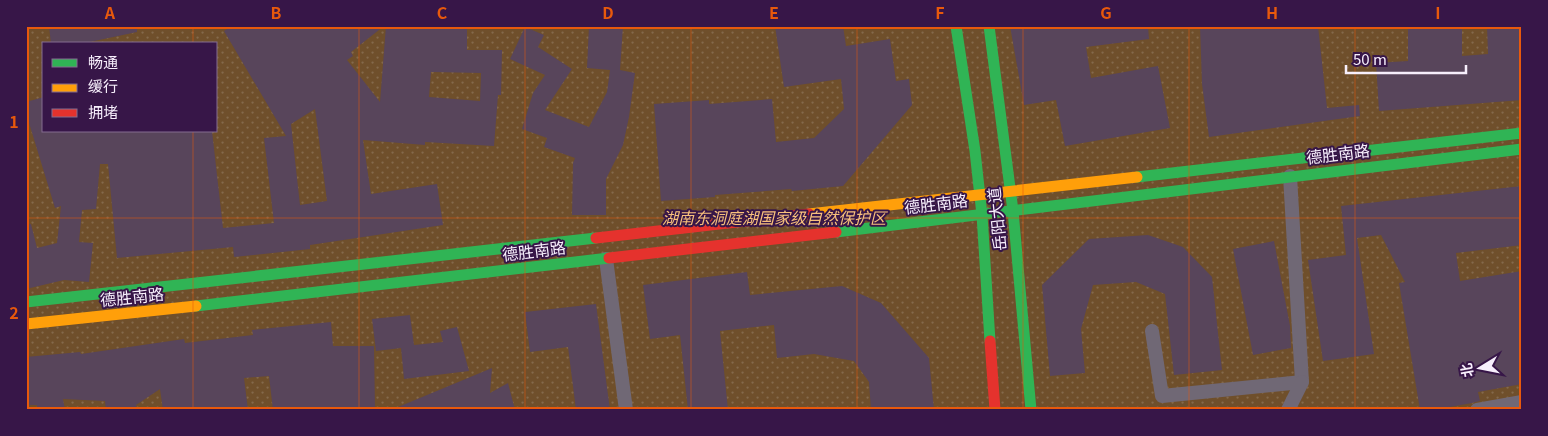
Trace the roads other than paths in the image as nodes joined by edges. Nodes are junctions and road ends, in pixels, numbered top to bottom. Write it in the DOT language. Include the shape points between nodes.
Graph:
graph roads {
  1 [pos="956,26"];
  2 [pos="989,26"];
  3 [pos="1522,133"];
  4 [pos="1522,149"];
  5 [pos="1290,176"];
  6 [pos="1011,190"];
  7 [pos="979,194"];
  8 [pos="1013,212"];
  9 [pos="982,215"];
  10 [pos="606,259"];
  11 [pos="26,302"];
  12 [pos="26,324"];
  13 [pos="1152,331"];
  14 [pos="1302,382"];
  15 [pos="1522,402"];
  16 [pos="626,410"];
  17 [pos="995,410"];
  18 [pos="1031,410"];
  19 [pos="1288,410"];
  20 [pos="1477,410"];
  1 -- 7 [label="main road, 岳阳大道"];
  2 -- 6 [label="main road, 岳阳大道"];
  3 -- 6 [label="main road, 德胜南路"];
  4 -- 5 [label="main road, 德胜南路"];
  5 -- 8 [label="main road, 德胜南路"];
  5 -- 14 [label="street"];
  6 -- 7 [label="main road, 德胜南路"];
  6 -- 8 [label="main road, 岳阳大道"];
  7 -- 9 [label="main road, 岳阳大道"];
  7 -- 11 [label="main road, 德胜南路"];
  8 -- 9 [label="main road, 德胜南路"];
  8 -- 18 [label="main road, 岳阳大道"];
  9 -- 10 [label="main road, 德胜南路"];
  9 -- 17 [label="main road, 岳阳大道"];
  10 -- 12 [label="main road, 德胜南路"];
  10 -- 16 [label="street"];
  13 -- 14 [label="street" via="1162,396"];
  14 -- 19 [label="street"];
  15 -- 20 [label="street"];
}
